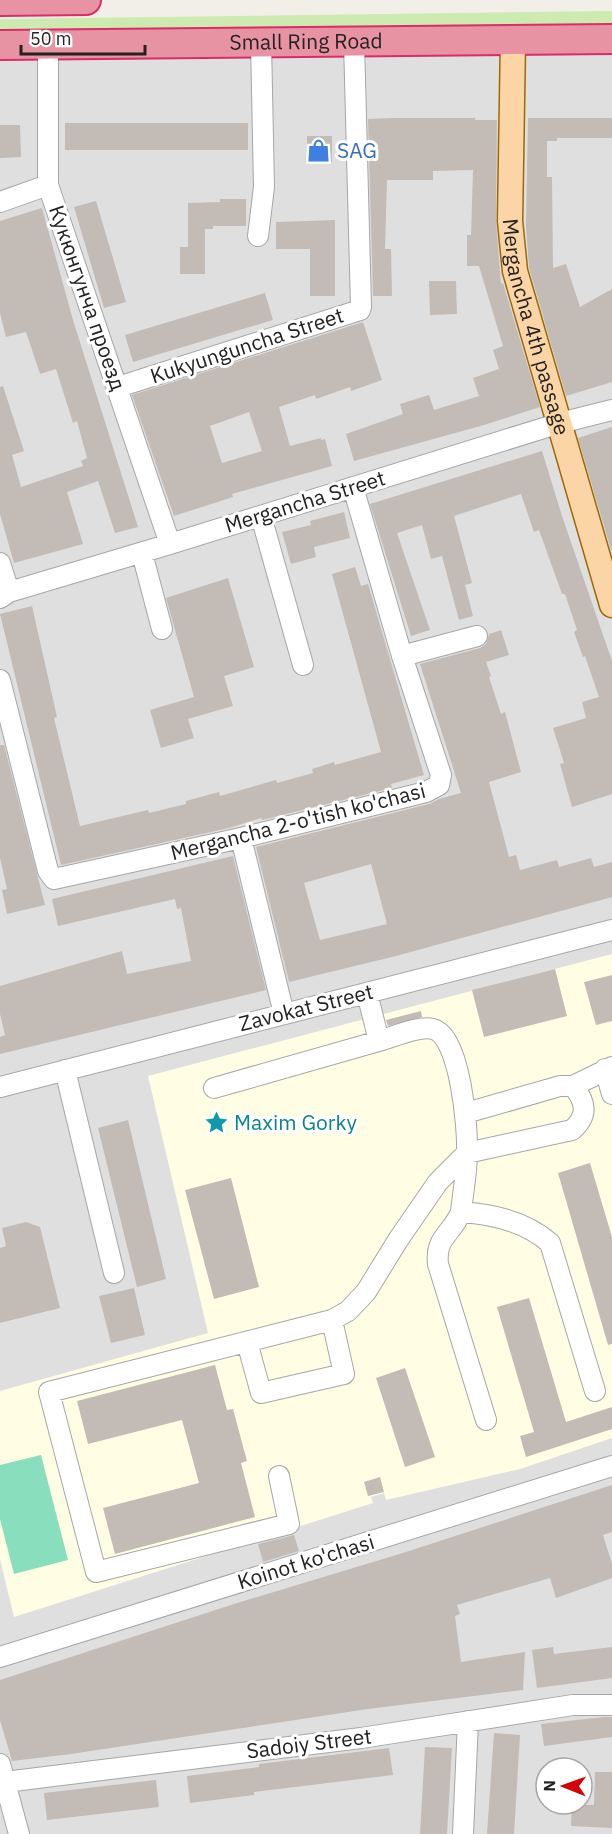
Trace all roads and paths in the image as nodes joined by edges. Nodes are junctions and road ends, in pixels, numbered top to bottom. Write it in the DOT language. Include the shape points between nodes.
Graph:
graph roads {
  1 [pos="86,0"];
  2 [pos="0,1"];
  3 [pos="11,1"];
  4 [pos="612,39"];
  5 [pos="513,40"];
  6 [pos="354,41"];
  7 [pos="261,42"];
  8 [pos="6,45"];
  9 [pos="48,45"];
  10 [pos="48,185"];
  11 [pos="0,202"];
  12 [pos="258,236"];
  13 [pos="117,387"];
  14 [pos="612,410"];
  15 [pos="560,423"];
  16 [pos="353,487"];
  17 [pos="261,516"];
  18 [pos="170,544"];
  19 [pos="142,553"];
  20 [pos="0,563"];
  21 [pos="4,595"];
  22 [pos="612,605"];
  23 [pos="162,628"];
  24 [pos="477,636"];
  25 [pos="402,656"];
  26 [pos="303,665"];
  27 [pos="0,680"];
  28 [pos="241,838"];
  29 [pos="612,930"];
  30 [pos="367,993"];
  31 [pos="284,1014"];
  32 [pos="380,1041"];
  33 [pos="608,1068"];
  34 [pos="65,1070"];
  35 [pos="573,1086"];
  36 [pos="0,1087"];
  37 [pos="214,1088"];
  38 [pos="612,1094"];
  39 [pos="466,1113"];
  40 [pos="467,1153"];
  41 [pos="461,1212"];
  42 [pos="114,1273"];
  43 [pos="332,1320"];
  44 [pos="247,1342"];
  45 [pos="595,1391"];
  46 [pos="486,1420"];
  47 [pos="612,1466"];
  48 [pos="279,1476"];
  49 [pos="0,1657"];
  50 [pos="612,1705"];
  51 [pos="468,1721"];
  52 [pos="3,1773"];
  53 [pos="19,1834"];
  54 [pos="463,1834"];
  1 -- 3 [label="highway"];
  2 -- 3 [label="highway"];
  3 -- 8 [label="highway"];
  4 -- 5 [label="highway, Small Ring Road"];
  5 -- 6 [label="highway, Small Ring Road"];
  5 -- 15 [label="main road, Mergancha 4th passage" via="510,221 515,271"];
  6 -- 7 [label="highway, Small Ring Road"];
  6 -- 13 [label="street, Kukyunguncha Street" via="360,310"];
  7 -- 9 [label="highway, Small Ring Road"];
  7 -- 12 [label="street" via="264,188"];
  8 -- 9 [label="highway, Small Ring Road"];
  9 -- 10 [label="street, Кукюнгунча проезд"];
  10 -- 11 [label="street"];
  10 -- 13 [label="street, Кукюнгунча проезд"];
  13 -- 18 [label="street, Кукюнгунча проезд"];
  14 -- 15 [label="street, Mergancha Street"];
  15 -- 16 [label="street, Mergancha Street"];
  15 -- 22 [label="main road, Mergancha 4th passage"];
  16 -- 17 [label="street, Mergancha Street"];
  16 -- 25 [label="street, Mergancha 2-o'tish ko'chasi"];
  17 -- 18 [label="street, Mergancha Street"];
  17 -- 26 [label="street"];
  18 -- 19 [label="street, Mergancha Street"];
  19 -- 21 [label="street, Mergancha Street"];
  19 -- 23 [label="street"];
  20 -- 21 [label="street"];
  24 -- 25 [label="street"];
  25 -- 28 [label="street, Mergancha 2-o'tish ko'chasi" via="441,775 439,786"];
  27 -- 28 [label="street, Mergancha 2-o'tish ko'chasi" via="48,871 54,879"];
  28 -- 31 [label="street"];
  29 -- 30 [label="street, Zavokat Street"];
  30 -- 31 [label="street, Zavokat Street"];
  30 -- 32 [label="street"];
  31 -- 34 [label="street, Zavokat Street"];
  32 -- 37 [label="street"];
  32 -- 39 [label="street" via="422,1028 445,1035 456,1063"];
  33 -- 35 [label="street"];
  33 -- 38 [label="street"];
  34 -- 36 [label="street, Zavokat Street"];
  34 -- 42 [label="street"];
  35 -- 39 [label="street" via="560,1086"];
  35 -- 40 [label="street" via="581,1096 584,1111 582,1122 572,1130"];
  39 -- 40 [label="street"];
  40 -- 41 [label="street"];
  40 -- 43 [label="street" via="438,1182 366,1292 348,1311"];
  41 -- 45 [label="street" via="487,1214 521,1225 550,1243"];
  41 -- 46 [label="street" via="439,1243 438,1264"];
  43 -- 44 [label="street"];
  43 -- 44 [label="street" via="344,1374 254,1395"];
  44 -- 48 [label="street" via="49,1392 96,1572 289,1524"];
  47 -- 49 [label="street, Koinot ko'chasi"];
  50 -- 51 [label="street, Sadoiy Street" via="573,1705"];
  51 -- 52 [label="street, Sadoiy Street" via="361,1738"];
  51 -- 54 [label="street"];
  52 -- 53 [label="street"];
}
